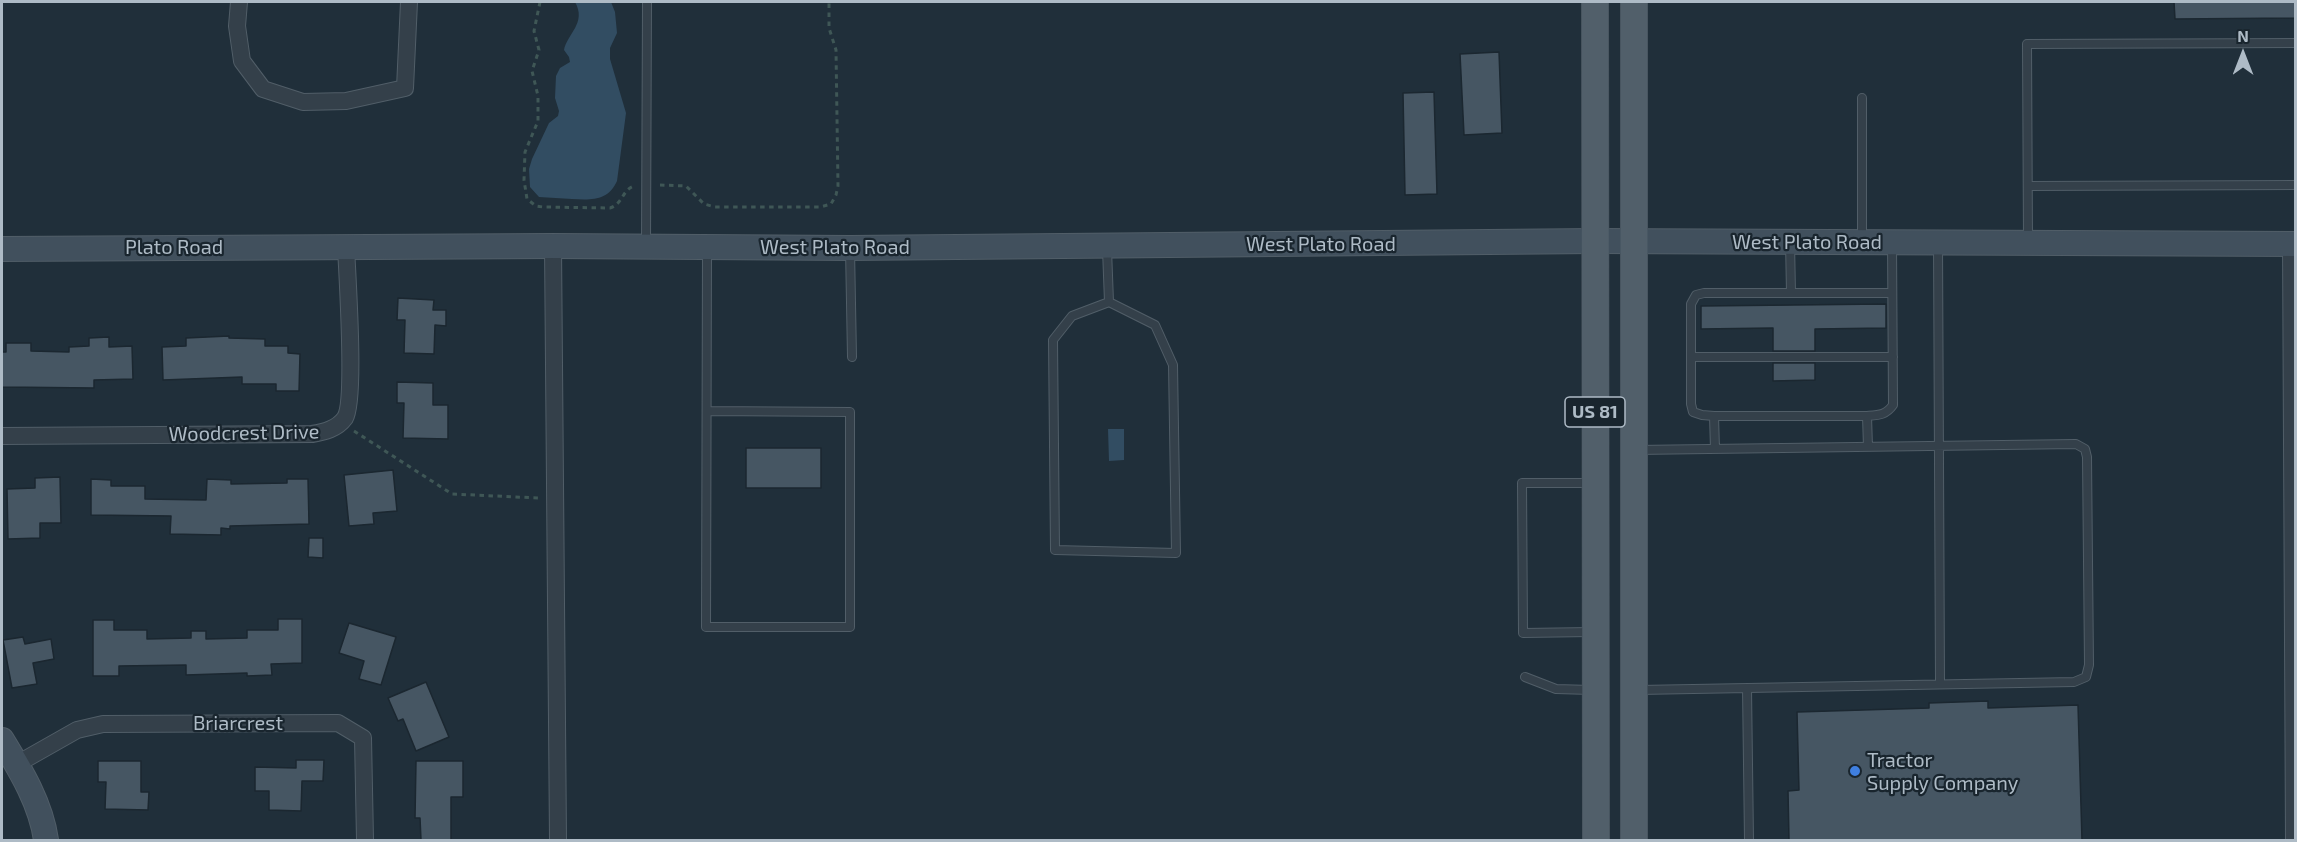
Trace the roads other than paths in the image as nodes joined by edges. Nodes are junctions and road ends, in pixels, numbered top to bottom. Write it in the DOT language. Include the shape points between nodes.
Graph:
graph roads {
  1 [pos="239,2"];
  2 [pos="409,2"];
  3 [pos="647,2"];
  4 [pos="1595,2"];
  5 [pos="1634,2"];
  6 [pos="2295,43"];
  7 [pos="1862,98"];
  8 [pos="2295,185"];
  9 [pos="2028,186"];
  10 [pos="1595,241"];
  11 [pos="1635,241"];
  12 [pos="1790,242"];
  13 [pos="1862,242"];
  14 [pos="1892,243"];
  15 [pos="1938,243"];
  16 [pos="2028,243"];
  17 [pos="2293,244"];
  18 [pos="1107,245"];
  19 [pos="346,246"];
  20 [pos="553,246"];
  21 [pos="646,246"];
  22 [pos="707,246"];
  23 [pos="850,248"];
  24 [pos="2,249"];
  25 [pos="1791,293"];
  26 [pos="1892,293"];
  27 [pos="1109,302"];
  28 [pos="852,357"];
  29 [pos="1691,357"];
  30 [pos="1893,357"];
  31 [pos="707,411"];
  32 [pos="1714,416"];
  33 [pos="1867,416"];
  34 [pos="2,436"];
  35 [pos="1938,446"];
  36 [pos="1868,447"];
  37 [pos="1715,449"];
  38 [pos="1636,450"];
  39 [pos="1595,483"];
  40 [pos="1596,632"];
  41 [pos="1525,676"];
  42 [pos="1941,684"];
  43 [pos="1747,688"];
  44 [pos="1596,690"];
  45 [pos="1634,690"];
  46 [pos="2,740"];
  47 [pos="17,764"];
  48 [pos="46,840"];
  49 [pos="364,840"];
  50 [pos="558,840"];
  51 [pos="1596,840"];
  52 [pos="1634,840"];
  53 [pos="1749,840"];
  54 [pos="2294,840"];
  1 -- 2 [label="street" via="237,26 242,61 263,89 303,102 346,101 405,88"];
  3 -- 21 [label="lane"];
  4 -- 10 [label="main road, US 81"];
  5 -- 11 [label="main road, US 81"];
  6 -- 9 [label="lane" via="2027,44"];
  7 -- 13 [label="lane"];
  8 -- 9 [label="lane"];
  9 -- 16 [label="lane"];
  10 -- 11 [label="street, West Plato Road"];
  10 -- 18 [label="street, West Plato Road"];
  10 -- 39 [label="main road, US 81"];
  11 -- 12 [label="street, West Plato Road"];
  11 -- 38 [label="main road, US 81"];
  12 -- 13 [label="street, West Plato Road"];
  12 -- 25 [label="lane"];
  13 -- 14 [label="street, West Plato Road"];
  14 -- 15 [label="street, West Plato Road"];
  14 -- 26 [label="lane"];
  15 -- 16 [label="street, West Plato Road"];
  15 -- 35 [label="lane"];
  16 -- 17 [label="street, West Plato Road"];
  17 -- 54 [label="street"];
  18 -- 23 [label="street, West Plato Road"];
  18 -- 27 [label="lane"];
  19 -- 20 [label="street, West Plato Road"];
  19 -- 24 [label="street, Plato Road"];
  19 -- 34 [label="street, Woodcrest Drive" via="349,404 345,418 329,431"];
  20 -- 21 [label="street, West Plato Road"];
  20 -- 50 [label="street"];
  21 -- 22 [label="street, West Plato Road"];
  22 -- 23 [label="street, West Plato Road"];
  22 -- 31 [label="lane"];
  23 -- 28 [label="lane"];
  25 -- 26 [label="lane"];
  25 -- 29 [label="lane" via="1696,295 1691,304"];
  26 -- 30 [label="lane"];
  27 -- 27 [label="lane" via="1155,325 1173,365 1176,553 1055,550 1053,340 1072,316"];
  29 -- 30 [label="lane"];
  29 -- 32 [label="lane" via="1693,412"];
  30 -- 33 [label="lane" via="1893,405 1884,414"];
  31 -- 31 [label="lane" via="850,412 850,627 706,627"];
  32 -- 33 [label="lane"];
  32 -- 37 [label="lane"];
  33 -- 36 [label="lane"];
  35 -- 36 [label="lane"];
  35 -- 42 [label="lane"];
  35 -- 42 [label="lane" via="2076,444 2085,449 2087,457 2086,677 2074,682"];
  36 -- 37 [label="lane"];
  37 -- 38 [label="lane"];
  38 -- 45 [label="main road, US 81"];
  39 -- 40 [label="main road, US 81"];
  39 -- 40 [label="lane" via="1522,483 1522,495 1523,633"];
  40 -- 44 [label="main road, US 81"];
  41 -- 44 [label="lane" via="1556,689"];
  42 -- 43 [label="lane"];
  43 -- 45 [label="lane"];
  43 -- 53 [label="lane"];
  44 -- 45 [label="main road"];
  44 -- 51 [label="main road, US 81"];
  45 -- 52 [label="main road, US 81"];
  46 -- 47 [label="street"];
  47 -- 48 [label="street" via="35,801"];
  47 -- 49 [label="street, Briarcrest" via="77,730 103,724 338,723 363,738"];
}
